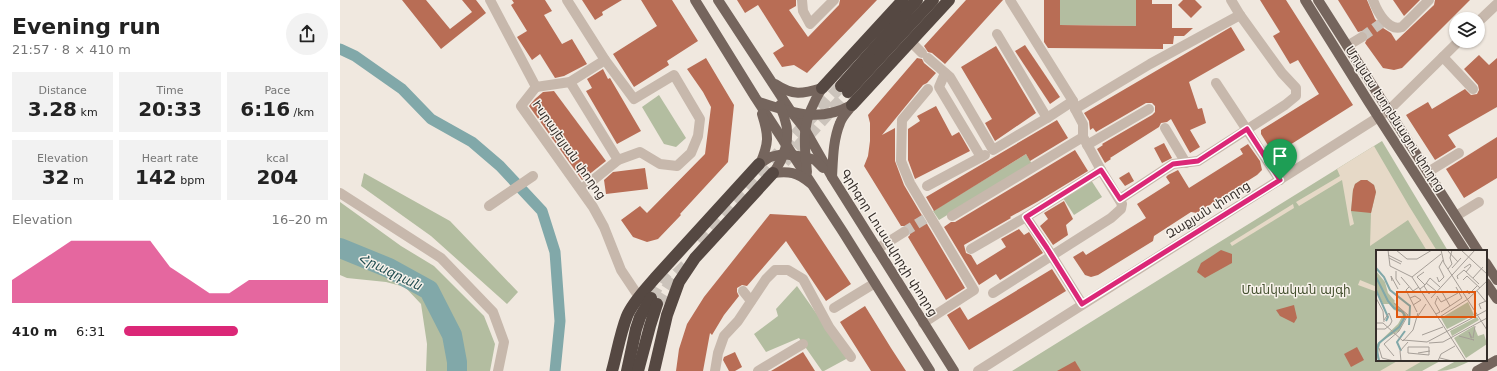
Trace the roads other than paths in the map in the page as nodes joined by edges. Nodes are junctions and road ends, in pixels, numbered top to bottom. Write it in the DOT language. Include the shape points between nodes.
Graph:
graph roads {
  1 [pos="490,0"];
  2 [pos="567,0"];
  3 [pos="694,0"];
  4 [pos="718,0"];
  5 [pos="802,0"];
  6 [pos="834,0"];
  7 [pos="903,0"];
  8 [pos="917,0"];
  9 [pos="933,0"];
  10 [pos="949,0"];
  11 [pos="1231,0"];
  12 [pos="1305,0"];
  13 [pos="1318,0"];
  14 [pos="1373,0"];
  15 [pos="1430,0"];
  16 [pos="1012,1"];
  17 [pos="1497,4"];
  18 [pos="1240,15"];
  19 [pos="1485,15"];
  20 [pos="997,34"];
  21 [pos="1362,37"];
  22 [pos="911,42"];
  23 [pos="1347,46"];
  24 [pos="1452,48"];
  25 [pos="1442,57"];
  26 [pos="605,60"];
  27 [pos="945,73"];
  28 [pos="570,82"];
  29 [pos="773,83"];
  30 [pos="1216,83"];
  31 [pos="536,87"];
  32 [pos="822,88"];
  33 [pos="928,89"];
  34 [pos="1473,89"];
  35 [pos="759,102"];
  36 [pos="852,105"];
  37 [pos="1074,105"];
  38 [pos="781,109"];
  39 [pos="1149,109"];
  40 [pos="1388,110"];
  41 [pos="792,112"];
  42 [pos="808,115"];
  43 [pos="1378,117"];
  44 [pos="1047,118"];
  45 [pos="804,128"];
  46 [pos="1165,128"];
  47 [pos="1247,129"];
  48 [pos="1085,142"];
  49 [pos="786,143"];
  50 [pos="993,150"];
  51 [pos="1460,153"];
  52 [pos="783,154"];
  53 [pos="794,155"];
  54 [pos="805,157"];
  55 [pos="981,157"];
  56 [pos="618,160"];
  57 [pos="1186,163"];
  58 [pos="759,164"];
  59 [pos="1101,170"];
  60 [pos="1428,172"];
  61 [pos="773,173"];
  62 [pos="807,175"];
  63 [pos="533,176"];
  64 [pos="832,177"];
  65 [pos="1280,180"];
  66 [pos="813,186"];
  67 [pos="927,186"];
  68 [pos="582,189"];
  69 [pos="340,193"];
  70 [pos="1120,199"];
  71 [pos="1479,202"];
  72 [pos="489,206"];
  73 [pos="952,216"];
  74 [pos="1456,216"];
  75 [pos="1026,217"];
  76 [pos="904,232"];
  77 [pos="877,249"];
  78 [pos="971,249"];
  79 [pos="1464,250"];
  80 [pos="1477,250"];
  81 [pos="1052,256"];
  82 [pos="1487,265"];
  83 [pos="1497,280"];
  84 [pos="875,282"];
  85 [pos="1487,284"];
  86 [pos="743,291"];
  87 [pos="993,293"];
  88 [pos="649,299"];
  89 [pos="1497,299"];
  90 [pos="751,301"];
  91 [pos="1082,304"];
  92 [pos="834,308"];
  93 [pos="923,323"];
  94 [pos="803,344"];
  95 [pos="851,357"];
  96 [pos="1497,360"];
  97 [pos="498,371"];
  98 [pos="612,371"];
  99 [pos="627,371"];
  100 [pos="638,371"];
  101 [pos="654,371"];
  102 [pos="715,371"];
  103 [pos="758,371"];
  104 [pos="930,371"];
  105 [pos="954,371"];
  106 [pos="978,371"];
  107 [pos="1477,371"];
  1 -- 31 [label="street, Իսրայելյան փողոց"];
  2 -- 26 [label="street"];
  3 -- 35 [label="main road"];
  4 -- 29 [label="main road, Գրիգոր Լուսավորչի փողոց"];
  5 -- 6 [label="street" via="803,11 810,24"];
  7 -- 32 [label="highway"];
  8 -- 9 [label="highway" via="844,89"];
  10 -- 22 [label="highway"];
  11 -- 18 [label="street"];
  12 -- 43 [label="main road, Մովսես Խորենացու փողոց"];
  13 -- 23 [label="main road, Մովսես Խորենացու փողոց"];
  14 -- 15 [label="street" via="1384,21 1397,29"];
  16 -- 37 [label="street"];
  17 -- 19 [label="street"];
  18 -- 37 [label="street"];
  18 -- 47 [label="street" via="1296,88 1294,99"];
  20 -- 44 [label="street"];
  21 -- 23 [label="street"];
  22 -- 27 [label="street"];
  22 -- 36 [label="highway"];
  23 -- 40 [label="main road, Մովսես Խորենացու փողոց"];
  24 -- 25 [label="street, Զաքյան փողոց"];
  25 -- 34 [label="street"];
  25 -- 40 [label="street, Զաքյան փողոց"];
  26 -- 28 [label="street"];
  26 -- 56 [label="street" via="634,99 674,75 700,119 698,136 691,153 677,166 660,164 640,152"];
  27 -- 50 [label="street" via="950,77"];
  27 -- 55 [label="street" via="939,87"];
  28 -- 31 [label="street"];
  28 -- 56 [label="street"];
  29 -- 32 [label="main road" via="794,94"];
  29 -- 38 [label="main road"];
  29 -- 41 [label="main road, Գրիգոր Լուսավորչի փողոց"];
  30 -- 47 [label="street"];
  31 -- 68 [label="street, Իսրայելյան փողոց" via="521,106"];
  32 -- 42 [label="main road"];
  33 -- 93 [label="street" via="902,120 901,161 928,218 974,290"];
  35 -- 38 [label="main road"];
  35 -- 49 [label="main road"];
  35 -- 58 [label="main road" via="768,140"];
  36 -- 42 [label="main road" via="841,111"];
  36 -- 64 [label="main road" via="840,122 833,150"];
  37 -- 44 [label="street"];
  37 -- 48 [label="street" via="1083,124"];
  38 -- 41 [label="main road"];
  38 -- 49 [label="main road" via="787,128"];
  39 -- 48 [label="street"];
  40 -- 43 [label="street, Զաքյան փողոց"];
  40 -- 60 [label="main road, Մովսես Խորենացու փողոց"];
  41 -- 42 [label="main road"];
  41 -- 45 [label="main road, Գրիգոր Լուսավորչի փողոց"];
  42 -- 45 [label="main road"];
  43 -- 65 [label="street, Զաքյան փողոց"];
  43 -- 79 [label="main road, Մովսես Խորենացու փողոց"];
  44 -- 50 [label="street"];
  45 -- 54 [label="main road"];
  45 -- 64 [label="main road, Գրիգոր Լուսավորչի փողոց"];
  46 -- 57 [label="street"];
  47 -- 57 [label="street" via="1198,161"];
  47 -- 65 [label="street"];
  48 -- 59 [label="street"];
  48 -- 73 [label="street"];
  49 -- 52 [label="main road"];
  49 -- 53 [label="main road"];
  50 -- 55 [label="street"];
  51 -- 60 [label="street"];
  52 -- 53 [label="main road"];
  52 -- 58 [label="main road" via="770,157"];
  52 -- 61 [label="main road" via="780,164"];
  53 -- 54 [label="main road"];
  53 -- 62 [label="main road"];
  54 -- 62 [label="main road"];
  54 -- 64 [label="main road" via="815,160"];
  55 -- 67 [label="street"];
  56 -- 68 [label="street"];
  57 -- 70 [label="street" via="1173,164"];
  58 -- 88 [label="highway" via="655,278"];
  59 -- 70 [label="street"];
  59 -- 75 [label="street"];
  60 -- 74 [label="main road, Մովսես Խորենացու փողոց"];
  61 -- 66 [label="main road" via="786,171 802,176"];
  61 -- 101 [label="highway" via="695,258 679,282 667,315"];
  62 -- 66 [label="main road"];
  63 -- 72 [label="street"];
  64 -- 77 [label="main road, Գրիգոր Լուսավորչի փողոց"];
  65 -- 91 [label="street, Զաքյան փողոց"];
  66 -- 84 [label="main road"];
  68 -- 88 [label="street, Իսրայելյան փողոց" via="604,228 621,270"];
  69 -- 97 [label="street" via="440,258 493,312 504,342"];
  70 -- 81 [label="street" via="1121,209 1112,218"];
  71 -- 74 [label="street"];
  74 -- 80 [label="main road, Մովսես Խորենացու փողոց"];
  75 -- 78 [label="street"];
  75 -- 81 [label="street"];
  76 -- 77 [label="street"];
  77 -- 93 [label="main road, Գրիգոր Լուսավորչի փողոց"];
  81 -- 87 [label="street"];
  81 -- 91 [label="street"];
  82 -- 83 [label="main road"];
  84 -- 92 [label="street"];
  84 -- 104 [label="main road"];
  85 -- 89 [label="main road"];
  86 -- 90 [label="street"];
  88 -- 98 [label="highway" via="628,315"];
  88 -- 99 [label="highway" via="636,329"];
  88 -- 100 [label="highway" via="650,326"];
  90 -- 95 [label="street" via="775,270 788,270 802,279 829,327"];
  90 -- 102 [label="street" via="724,336"];
  91 -- 106 [label="street, Զաքյան փողոց"];
  93 -- 105 [label="main road, Գրիգոր Լուսավորչի փողոց"];
  94 -- 103 [label="street"];
  96 -- 107 [label="main road"];
}
